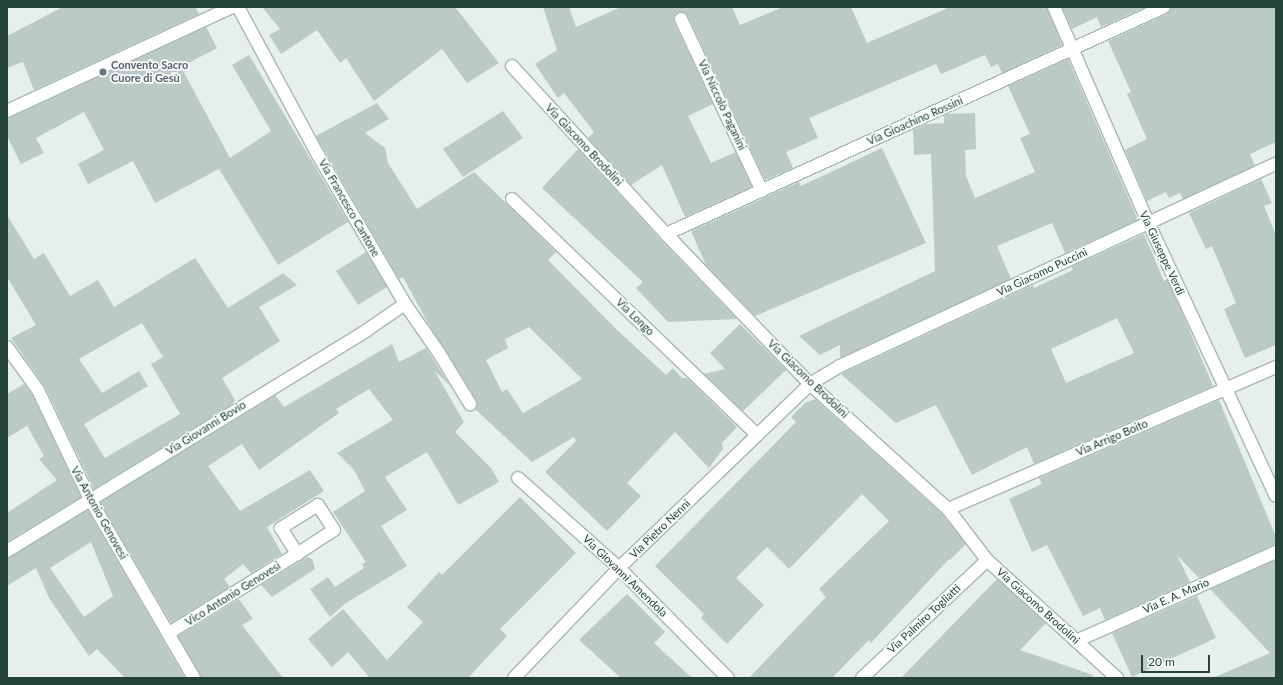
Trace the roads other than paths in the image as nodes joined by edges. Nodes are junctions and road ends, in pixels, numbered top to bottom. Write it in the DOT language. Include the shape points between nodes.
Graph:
graph roads {
  1 [pos="232,7"];
  2 [pos="238,7"];
  3 [pos="1054,7"];
  4 [pos="1164,7"];
  5 [pos="681,19"];
  6 [pos="1071,50"];
  7 [pos="512,66"];
  8 [pos="7,111"];
  9 [pos="1276,164"];
  10 [pos="762,191"];
  11 [pos="512,199"];
  12 [pos="1148,222"];
  13 [pos="666,234"];
  14 [pos="405,304"];
  15 [pos="7,347"];
  16 [pos="1276,367"];
  17 [pos="810,384"];
  18 [pos="1227,389"];
  19 [pos="470,404"];
  20 [pos="757,434"];
  21 [pos="518,478"];
  22 [pos="1276,496"];
  23 [pos="91,501"];
  24 [pos="948,509"];
  25 [pos="7,551"];
  26 [pos="1276,552"];
  27 [pos="297,554"];
  28 [pos="987,560"];
  29 [pos="619,568"];
  30 [pos="168,633"];
  31 [pos="1076,641"];
  32 [pos="194,678"];
  33 [pos="514,678"];
  34 [pos="728,678"];
  35 [pos="862,678"];
  36 [pos="1117,678"];
  1 -- 8 [label="street"];
  2 -- 14 [label="street, Via Francesco Cantone" via="318,155"];
  3 -- 6 [label="street, Via Giuseppe Verdi"];
  4 -- 6 [label="street, Via Gioachino Rossini"];
  5 -- 10 [label="street, Via Niccolò Paganini"];
  6 -- 10 [label="street, Via Gioachino Rossini"];
  6 -- 12 [label="street, Via Giuseppe Verdi"];
  7 -- 13 [label="street, Via Giacomo Brodolini"];
  9 -- 12 [label="street, Via Giacomo Puccini"];
  10 -- 13 [label="street, Via Gioachino Rossini"];
  11 -- 20 [label="street, Via Longo"];
  12 -- 17 [label="street, Via Giacomo Puccini" via="840,366"];
  12 -- 18 [label="street, Via Giuseppe Verdi"];
  13 -- 17 [label="street, Via Giacomo Brodolini"];
  14 -- 19 [label="street, Via Francesco Cantone"];
  14 -- 23 [label="street, Via Giovanni Bovio"];
  15 -- 23 [label="street, Via Antonio Genovesi" via="38,390"];
  16 -- 18 [label="street, Via Arrigo Boito"];
  17 -- 20 [label="street, Via Pietro Nenni"];
  17 -- 24 [label="street, Via Giacomo Brodolini"];
  18 -- 22 [label="street, Via Giuseppe Verdi"];
  18 -- 24 [label="street, Via Arrigo Boito"];
  20 -- 29 [label="street, Via Pietro Nenni"];
  21 -- 29 [label="street, Via Giovanni Amendola"];
  23 -- 25 [label="street, Via Giovanni Bovio"];
  23 -- 30 [label="street, Via Antonio Genovesi"];
  24 -- 28 [label="street, Via Giacomo Brodolini"];
  26 -- 31 [label="street, Via E. A. Mario"];
  27 -- 30 [label="street, Vico Antonio Genovesi"];
  28 -- 31 [label="street, Via Giacomo Brodolini"];
  28 -- 35 [label="street, Via Palmiro Togliatti"];
  29 -- 33 [label="street, Via Pietro Nenni"];
  29 -- 34 [label="street, Via Giovanni Amendola"];
  30 -- 32 [label="street, Via Antonio Genovesi"];
  31 -- 36 [label="street, Via Giacomo Brodolini"];
}
